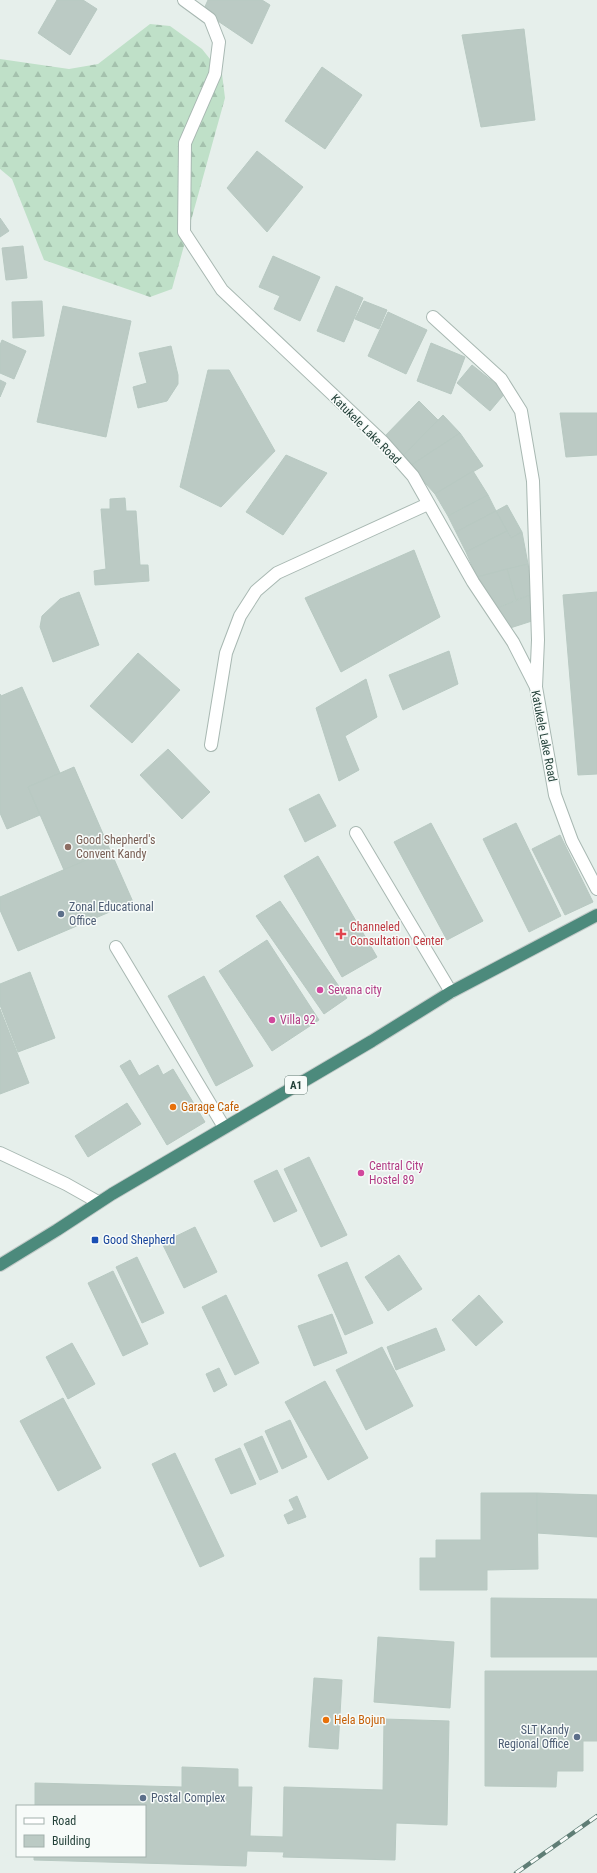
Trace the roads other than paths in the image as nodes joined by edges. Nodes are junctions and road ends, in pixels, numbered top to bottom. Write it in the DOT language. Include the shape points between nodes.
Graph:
graph roads {
  1 [pos="184,0"];
  2 [pos="433,318"];
  3 [pos="428,504"];
  4 [pos="536,687"];
  5 [pos="211,745"];
  6 [pos="356,833"];
  7 [pos="597,889"];
  8 [pos="597,915"];
  9 [pos="116,947"];
  10 [pos="451,992"];
  11 [pos="224,1127"];
  12 [pos="0,1153"];
  13 [pos="98,1202"];
  14 [pos="0,1265"];
  1 -- 3 [label="street, Katukele Lake Road" via="210,18 219,42 215,74 185,144 184,232 222,290 382,441 413,476"];
  2 -- 4 [label="street" via="500,380 521,411 533,481 538,640"];
  3 -- 4 [label="street, Katukele Lake Road" via="473,582 513,642"];
  3 -- 5 [label="street" via="277,573 256,591 240,616 226,653"];
  4 -- 7 [label="street, Katukele Lake Road" via="555,795 572,841"];
  6 -- 10 [label="street"];
  8 -- 10 [label="highway, A1"];
  9 -- 11 [label="street"];
  10 -- 11 [label="highway, A1"];
  11 -- 13 [label="highway, A1"];
  12 -- 13 [label="street"];
  13 -- 14 [label="highway, A1"];
}
